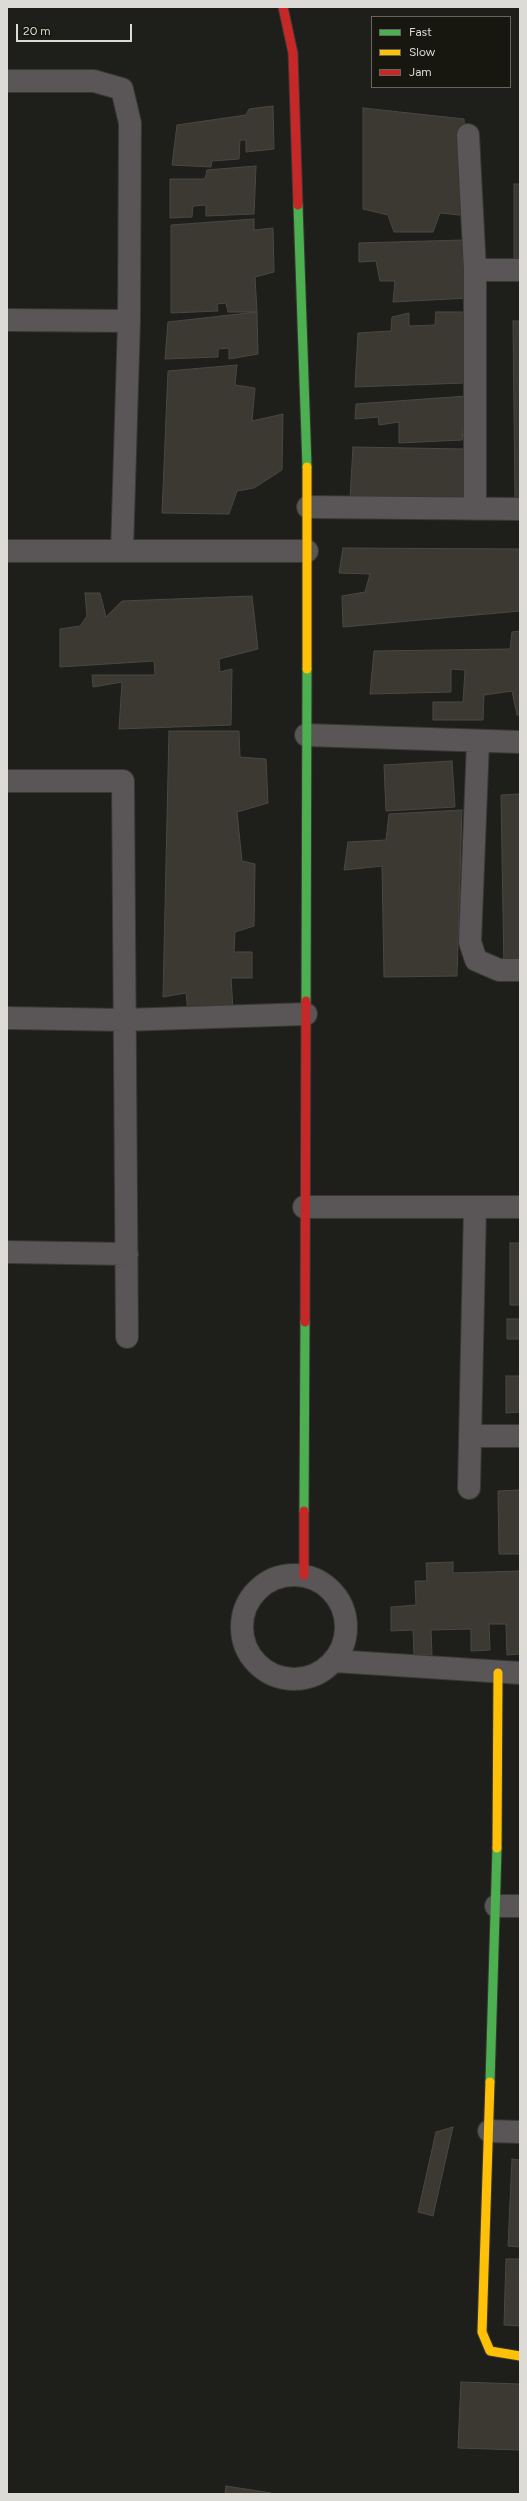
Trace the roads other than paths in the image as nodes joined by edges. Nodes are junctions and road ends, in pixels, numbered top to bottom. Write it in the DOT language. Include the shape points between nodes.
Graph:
graph roads {
  1 [pos="283,7"];
  2 [pos="7,81"];
  3 [pos="468,135"];
  4 [pos="475,270"];
  5 [pos="520,270"];
  6 [pos="7,320"];
  7 [pos="129,321"];
  8 [pos="308,507"];
  9 [pos="475,509"];
  10 [pos="520,510"];
  11 [pos="7,550"];
  12 [pos="307,550"];
  13 [pos="122,551"];
  14 [pos="306,735"];
  15 [pos="478,742"];
  16 [pos="520,742"];
  17 [pos="7,781"];
  18 [pos="520,970"];
  19 [pos="306,1014"];
  20 [pos="7,1018"];
  21 [pos="124,1020"];
  22 [pos="304,1207"];
  23 [pos="475,1207"];
  24 [pos="520,1207"];
  25 [pos="7,1252"];
  26 [pos="127,1254"];
  27 [pos="127,1336"];
  28 [pos="470,1436"];
  29 [pos="520,1436"];
  30 [pos="469,1488"];
  31 [pos="304,1575"];
  32 [pos="334,1661"];
  33 [pos="498,1673"];
  34 [pos="520,1673"];
  35 [pos="496,1906"];
  36 [pos="520,1906"];
  37 [pos="489,2131"];
  38 [pos="520,2132"];
  39 [pos="520,2356"];
  1 -- 8 [label="street" via="293,53"];
  2 -- 7 [label="street" via="94,81 122,89 130,123"];
  3 -- 4 [label="street"];
  4 -- 5 [label="street"];
  4 -- 9 [label="street"];
  6 -- 7 [label="street"];
  7 -- 13 [label="street"];
  8 -- 9 [label="street"];
  8 -- 12 [label="street"];
  9 -- 10 [label="street"];
  11 -- 13 [label="street"];
  12 -- 13 [label="street"];
  12 -- 14 [label="street"];
  14 -- 15 [label="street"];
  14 -- 19 [label="street"];
  15 -- 16 [label="street"];
  15 -- 18 [label="street" via="470,942 476,960 499,970"];
  17 -- 21 [label="street" via="123,781"];
  19 -- 21 [label="street"];
  19 -- 22 [label="street"];
  20 -- 21 [label="street"];
  21 -- 26 [label="street"];
  22 -- 23 [label="street"];
  22 -- 31 [label="street"];
  23 -- 24 [label="street"];
  23 -- 28 [label="street"];
  25 -- 26 [label="street"];
  26 -- 27 [label="street"];
  28 -- 29 [label="street"];
  28 -- 30 [label="street"];
  31 -- 32 [label="street" via="329,1586 344,1609 346,1637"];
  31 -- 32 [label="street" via="284,1574 265,1582 251,1596 242,1614 242,1635 248,1654 261,1669 279,1678 299,1680 318,1674"];
  32 -- 33 [label="street"];
  33 -- 34 [label="street"];
  33 -- 35 [label="street"];
  35 -- 36 [label="street"];
  35 -- 37 [label="street"];
  37 -- 38 [label="street"];
  37 -- 39 [label="street" via="482,2332 490,2351"];
}
